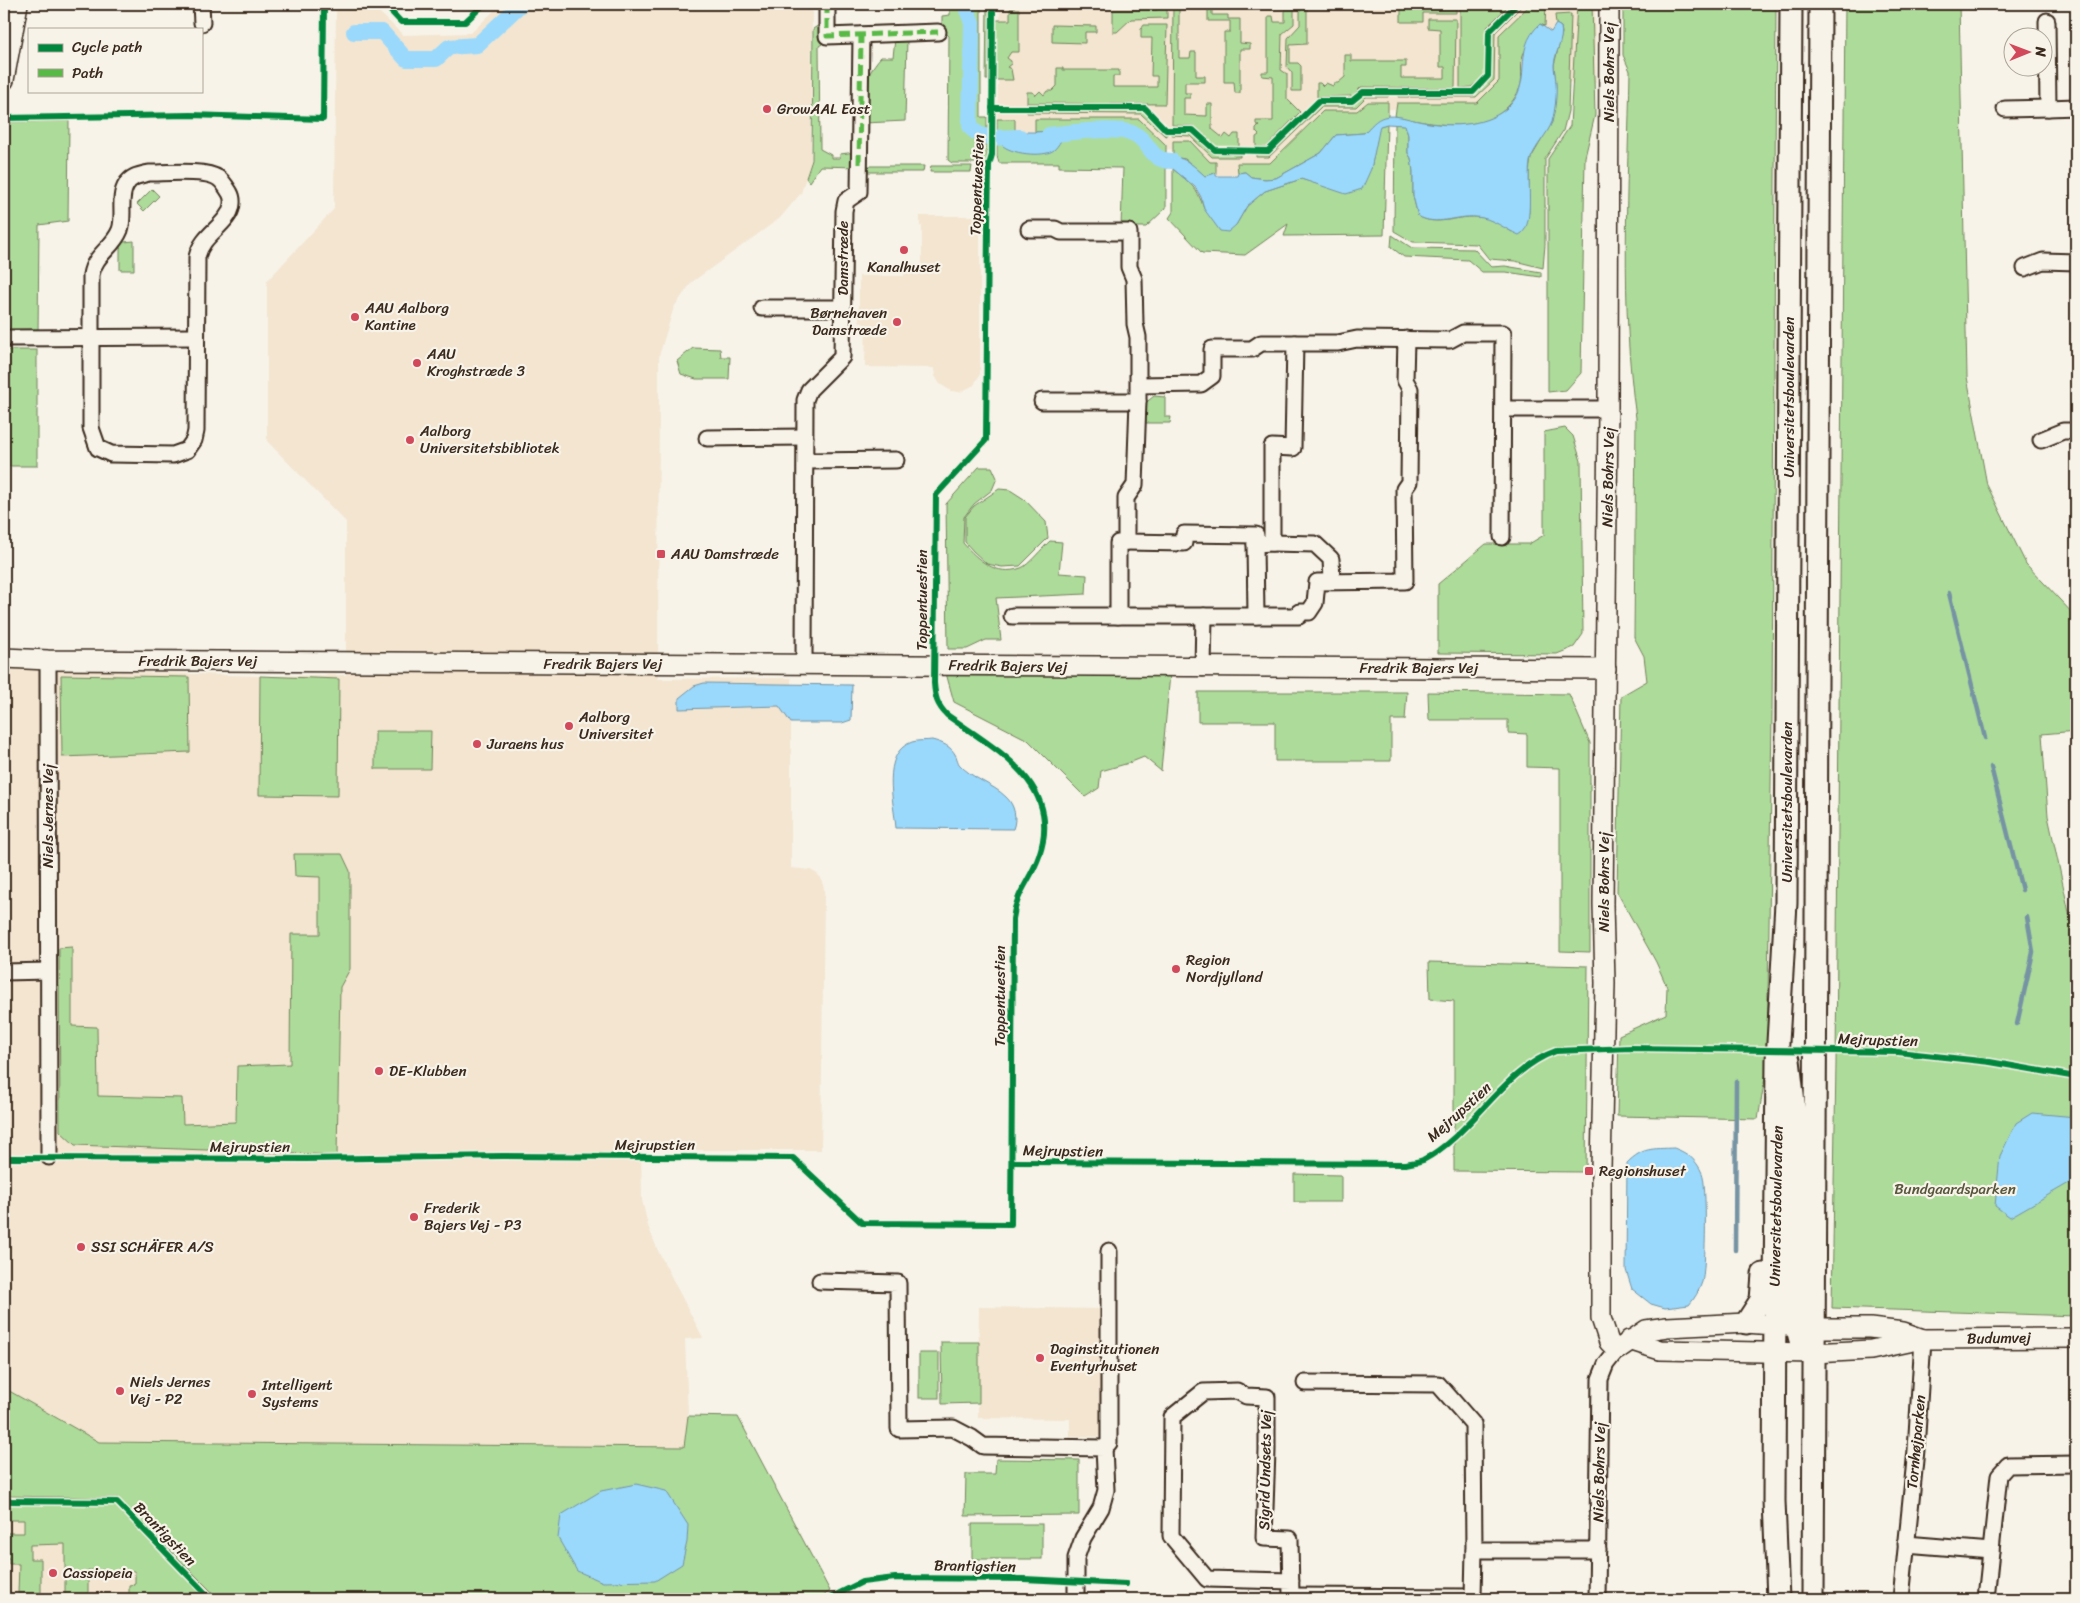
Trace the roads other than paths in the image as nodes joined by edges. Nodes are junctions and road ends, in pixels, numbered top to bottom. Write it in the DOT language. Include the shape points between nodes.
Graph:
graph roads {
  1 [pos="18,4"];
  2 [pos="201,4"];
  3 [pos="827,4"];
  4 [pos="1609,4"];
  5 [pos="1791,4"];
  6 [pos="1820,4"];
  7 [pos="2047,21"];
  8 [pos="202,23"];
  9 [pos="938,32"];
  10 [pos="861,35"];
  11 [pos="4,80"];
  12 [pos="2076,107"];
  13 [pos="2048,108"];
  14 [pos="2005,109"];
  15 [pos="1029,229"];
  16 [pos="2076,262"];
  17 [pos="2024,268"];
  18 [pos="762,308"];
  19 [pos="843,308"];
  20 [pos="196,337"];
  21 [pos="4,338"];
  22 [pos="90,338"];
  23 [pos="1406,339"];
  24 [pos="1295,343"];
  25 [pos="1139,385"];
  26 [pos="1042,401"];
  27 [pos="1138,401"];
  28 [pos="1503,409"];
  29 [pos="1608,409"];
  30 [pos="2076,431"];
  31 [pos="805,437"];
  32 [pos="707,438"];
  33 [pos="2041,440"];
  34 [pos="896,460"];
  35 [pos="806,461"];
  36 [pos="1502,537"];
  37 [pos="1126,542"];
  38 [pos="1255,544"];
  39 [pos="1272,544"];
  40 [pos="1332,581"];
  41 [pos="1012,616"];
  42 [pos="1118,616"];
  43 [pos="1204,616"];
  44 [pos="1256,616"];
  45 [pos="4,658"];
  46 [pos="48,660"];
  47 [pos="804,664"];
  48 [pos="1203,668"];
  49 [pos="1606,669"];
  50 [pos="48,971"];
  51 [pos="4,972"];
  52 [pos="1783,982"];
  53 [pos="1777,1060"];
  54 [pos="49,1157"];
  55 [pos="1109,1251"];
  56 [pos="820,1282"];
  57 [pos="1746,1323"];
  58 [pos="1775,1325"];
  59 [pos="1805,1328"];
  60 [pos="2076,1338"];
  61 [pos="1923,1339"];
  62 [pos="1623,1345"];
  63 [pos="1775,1352"];
  64 [pos="1805,1353"];
  65 [pos="1305,1383"];
  66 [pos="1104,1448"];
  67 [pos="2076,1464"];
  68 [pos="1906,1544"];
  69 [pos="1474,1550"];
  70 [pos="1598,1550"];
  71 [pos="1991,1551"];
  72 [pos="1291,1580"];
  73 [pos="1291,1598"];
  74 [pos="1076,1599"];
  75 [pos="1598,1599"];
  76 [pos="1778,1599"];
  77 [pos="1813,1599"];
  78 [pos="1901,1599"];
  79 [pos="1986,1599"];
  1 -- 11 [label="street"];
  2 -- 8 [label="street"];
  3 -- 10 [label="street" via="827,36"];
  4 -- 29 [label="street, Niels Bohrs Vej"];
  5 -- 52 [label="main road, Universitetsboulevarden"];
  6 -- 59 [label="main road, Universitetsboulevarden"];
  7 -- 13 [label="street"];
  9 -- 10 [label="street" via="888,38"];
  10 -- 19 [label="street, Damstræde" via="859,192 846,201 844,211"];
  12 -- 13 [label="street"];
  13 -- 14 [label="street"];
  15 -- 25 [label="street" via="1129,232"];
  16 -- 17 [label="street" via="2043,261"];
  18 -- 19 [label="street, Damstræde"];
  19 -- 31 [label="street, Damstræde" via="842,357 809,390 805,400"];
  20 -- 22 [label="street"];
  20 -- 22 [label="street" via="196,431 187,450 173,454 111,454 98,448 91,428"];
  20 -- 22 [label="street" via="198,251 230,212 232,197 215,176 158,173 137,176 124,188 121,228 92,268"];
  21 -- 22 [label="street"];
  23 -- 24 [label="street"];
  23 -- 28 [label="street" via="1450,340 1463,333 1503,333"];
  23 -- 40 [label="street" via="1405,380 1410,389 1409,482 1404,489 1405,581"];
  24 -- 25 [label="street" via="1261,343 1252,349 1212,349 1212,376 1201,384"];
  24 -- 39 [label="street" via="1293,448 1272,447"];
  25 -- 27 [label="street"];
  26 -- 27 [label="street"];
  27 -- 37 [label="street" via="1135,485 1126,498"];
  28 -- 29 [label="street, Niels Bohrs Vej"];
  28 -- 36 [label="street"];
  29 -- 49 [label="street, Niels Bohrs Vej"];
  30 -- 33 [label="street" via="2063,431"];
  31 -- 32 [label="street"];
  31 -- 35 [label="street, Damstræde"];
  34 -- 35 [label="street"];
  35 -- 47 [label="street, Damstræde"];
  37 -- 38 [label="street" via="1184,543 1184,534 1256,535"];
  37 -- 42 [label="street" via="1118,543"];
  38 -- 39 [label="street"];
  38 -- 44 [label="street"];
  39 -- 40 [label="street" via="1315,544 1331,560"];
  40 -- 44 [label="street" via="1316,582 1315,603 1309,612 1299,612 1299,616"];
  41 -- 42 [label="street"];
  42 -- 43 [label="street"];
  43 -- 44 [label="street"];
  43 -- 48 [label="street"];
  45 -- 46 [label="street, Fredrik Bajers Vej"];
  46 -- 47 [label="street, Fredrik Bajers Vej"];
  46 -- 50 [label="street, Niels Jernes Vej"];
  47 -- 48 [label="street, Fredrik Bajers Vej"];
  48 -- 49 [label="street, Fredrik Bajers Vej"];
  49 -- 62 [label="street, Niels Bohrs Vej" via="1601,1318 1609,1342"];
  50 -- 51 [label="street"];
  50 -- 54 [label="street, Niels Jernes Vej"];
  52 -- 53 [label="main road, Universitetsboulevarden"];
  52 -- 59 [label="main road" via="1796,1121 1794,1317"];
  53 -- 57 [label="main road" via="1764,1113 1763,1293 1759,1306"];
  53 -- 58 [label="main road, Universitetsboulevarden"];
  55 -- 66 [label="street" via="1109,1443"];
  56 -- 66 [label="street" via="898,1283 899,1429 953,1428 984,1446"];
  57 -- 58 [label="street"];
  57 -- 62 [label="street" via="1646,1330"];
  58 -- 59 [label="street"];
  58 -- 63 [label="main road, Universitetsboulevarden"];
  59 -- 61 [label="street, Budumvej" via="1870,1328 1903,1332"];
  59 -- 64 [label="main road, Universitetsboulevarden"];
  60 -- 61 [label="street, Budumvej"];
  61 -- 64 [label="street, Budumvej" via="1872,1350"];
  61 -- 68 [label="street, Tornhøjparken"];
  62 -- 63 [label="street" via="1660,1350"];
  62 -- 70 [label="street, Niels Bohrs Vej" via="1606,1364 1600,1379"];
  63 -- 64 [label="street"];
  63 -- 76 [label="main road, Universitetsboulevarden" via="1774,1501"];
  64 -- 77 [label="main road, Universitetsboulevarden"];
  65 -- 69 [label="street, Sigrid Undsets Vej" via="1438,1384 1473,1424"];
  66 -- 74 [label="street" via="1106,1490 1101,1508 1083,1538 1076,1558"];
  67 -- 71 [label="street" via="2008,1465 1999,1475"];
  68 -- 71 [label="street"];
  68 -- 78 [label="street, Tornhøjparken"];
  69 -- 70 [label="street"];
  69 -- 73 [label="street, Sigrid Undsets Vej" via="1473,1597"];
  70 -- 75 [label="street, Niels Bohrs Vej"];
  71 -- 79 [label="street"];
  72 -- 72 [label="street, Sigrid Undsets Vej" via="1207,1579 1171,1536 1172,1417 1204,1392 1236,1391 1246,1396 1267,1397 1264,1538 1290,1539"];
  72 -- 73 [label="street, Sigrid Undsets Vej"];
}
